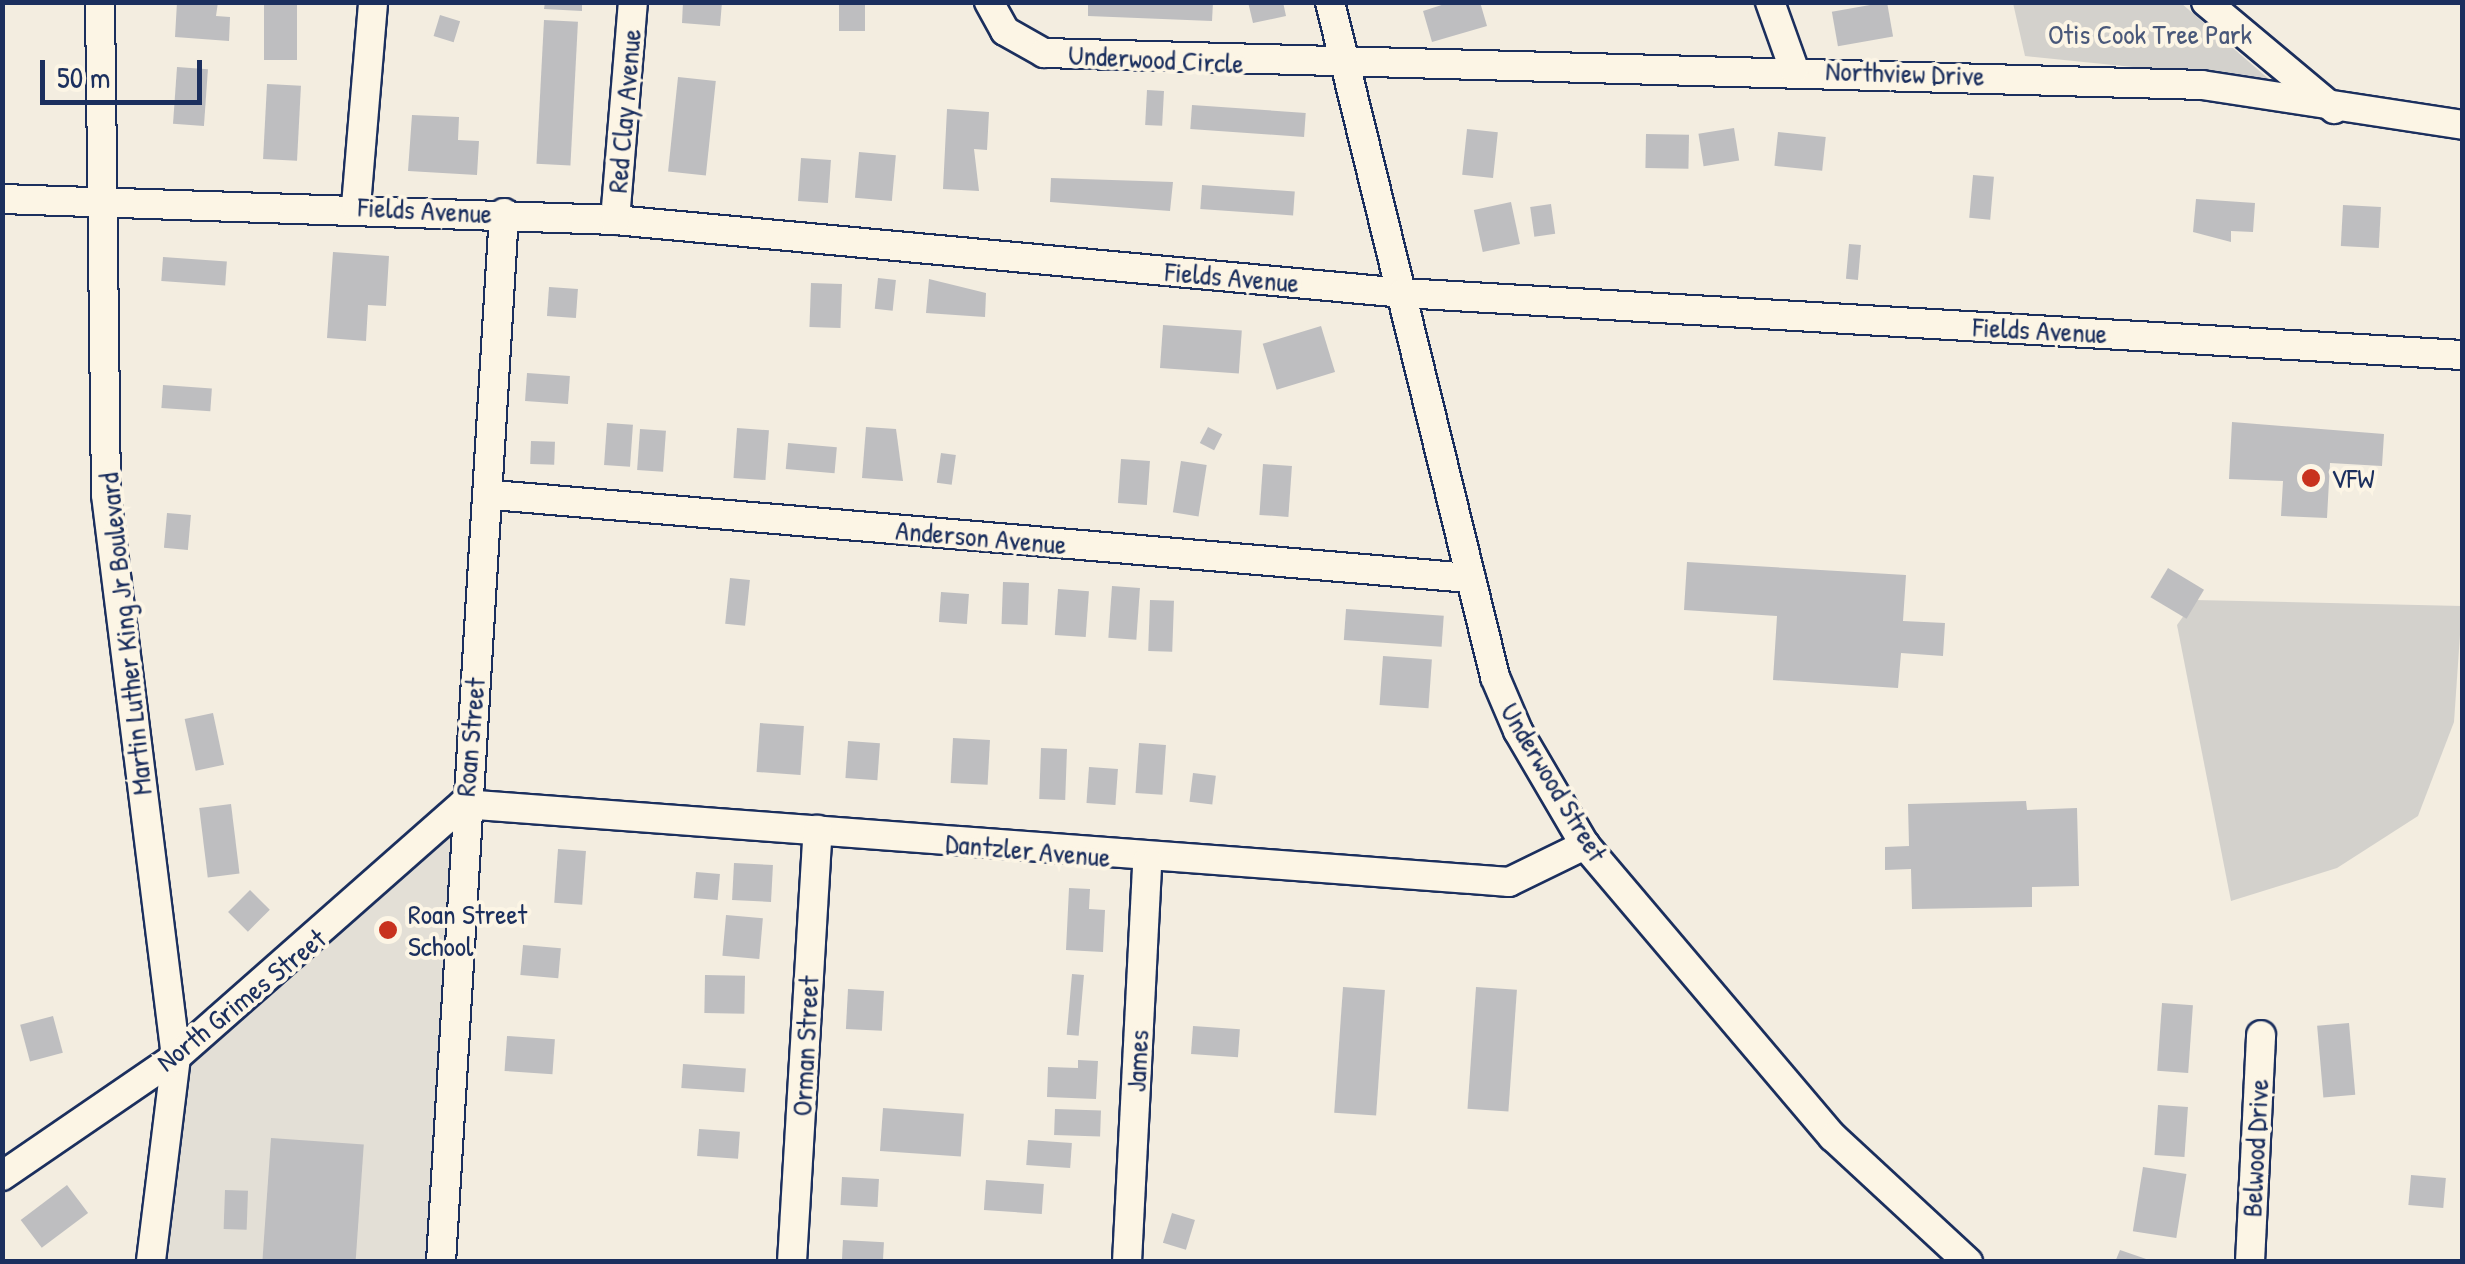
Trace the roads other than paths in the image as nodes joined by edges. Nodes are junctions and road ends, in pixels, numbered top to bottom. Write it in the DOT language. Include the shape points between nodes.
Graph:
graph roads {
  1 [pos="100,2"];
  2 [pos="374,2"];
  3 [pos="634,2"];
  4 [pos="989,2"];
  5 [pos="1330,2"];
  6 [pos="1770,2"];
  7 [pos="2206,2"];
  8 [pos="1345,66"];
  9 [pos="1794,69"];
  10 [pos="2336,110"];
  11 [pos="2462,125"];
  12 [pos="2,199"];
  13 [pos="108,200"];
  14 [pos="356,206"];
  15 [pos="504,213"];
  16 [pos="615,220"];
  17 [pos="1403,292"];
  18 [pos="2462,355"];
  19 [pos="493,495"];
  20 [pos="1470,578"];
  21 [pos="464,804"];
  22 [pos="818,830"];
  23 [pos="1585,844"];
  24 [pos="1148,861"];
  25 [pos="2261,1035"];
  26 [pos="176,1057"];
  27 [pos="2,1176"];
  28 [pos="151,1262"];
  29 [pos="441,1262"];
  30 [pos="792,1262"];
  31 [pos="1127,1262"];
  32 [pos="1968,1262"];
  33 [pos="2250,1262"];
  1 -- 13 [label="street, Martin Luther King Jr Boulevard"];
  2 -- 14 [label="street"];
  3 -- 16 [label="street, Red Clay Avenue"];
  4 -- 8 [label="street, Underwood Circle" via="1004,31 1044,52"];
  5 -- 8 [label="street, Underwood Street"];
  6 -- 9 [label="street"];
  7 -- 10 [label="street"];
  8 -- 9 [label="street, Northview Drive"];
  8 -- 17 [label="street, Underwood Street"];
  9 -- 10 [label="street, Northview Drive" via="2202,85"];
  10 -- 11 [label="street, Northview Drive"];
  12 -- 13 [label="street, Fields Avenue"];
  13 -- 14 [label="street, Fields Avenue"];
  13 -- 26 [label="street, Martin Luther King Jr Boulevard" via="106,494"];
  14 -- 15 [label="street, Fields Avenue"];
  15 -- 16 [label="street, Fields Avenue"];
  15 -- 19 [label="street, Roan Street"];
  16 -- 17 [label="street, Fields Avenue"];
  17 -- 18 [label="street, Fields Avenue"];
  17 -- 20 [label="street, Underwood Street"];
  19 -- 20 [label="street, Anderson Avenue"];
  19 -- 21 [label="street, Roan Street"];
  20 -- 23 [label="street, Underwood Street" via="1494,677"];
  21 -- 22 [label="street, Dantzler Avenue"];
  21 -- 26 [label="street, North Grimes Street"];
  21 -- 29 [label="street, Roan Street"];
  22 -- 24 [label="street, Dantzler Avenue"];
  22 -- 30 [label="street, Orman Street"];
  23 -- 24 [label="street, Dantzler Avenue" via="1509,882"];
  23 -- 32 [label="street, Underwood Street" via="1833,1137"];
  24 -- 31 [label="street, James"];
  25 -- 33 [label="street, Belwood Drive"];
  26 -- 27 [label="street, North Grimes Street"];
  26 -- 28 [label="street, Martin Luther King Jr Boulevard"];
}
